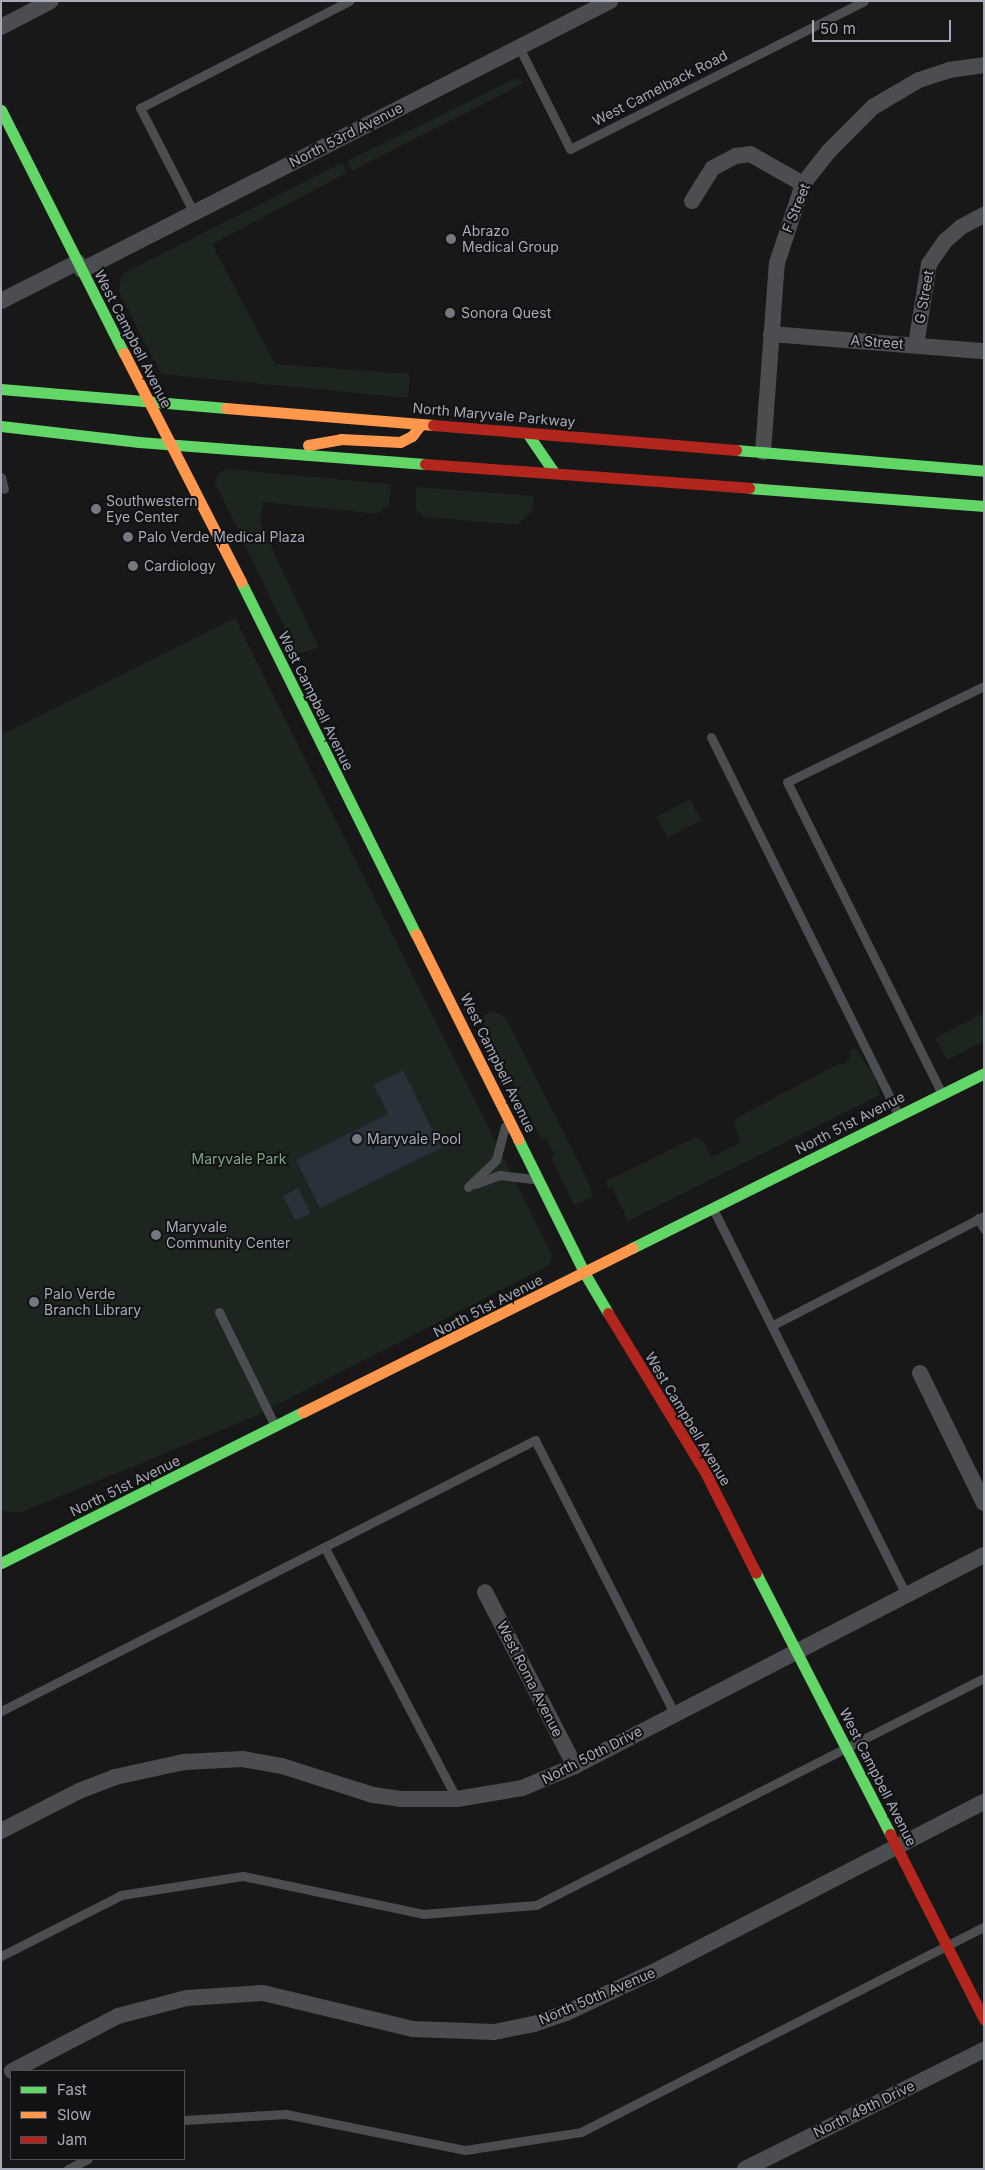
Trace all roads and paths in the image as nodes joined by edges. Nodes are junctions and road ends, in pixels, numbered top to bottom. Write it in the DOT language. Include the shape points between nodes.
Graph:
graph roads {
  1 [pos="51,1"];
  2 [pos="349,1"];
  3 [pos="610,1"];
  4 [pos="864,1"];
  5 [pos="1,27"];
  6 [pos="519,47"];
  7 [pos="984,64"];
  8 [pos="1,110"];
  9 [pos="803,184"];
  10 [pos="692,201"];
  11 [pos="194,213"];
  12 [pos="984,214"];
  13 [pos="80,266"];
  14 [pos="1,301"];
  15 [pos="771,334"];
  16 [pos="916,345"];
  17 [pos="984,351"];
  18 [pos="1,389"];
  19 [pos="148,402"];
  20 [pos="421,424"];
  21 [pos="1,426"];
  22 [pos="527,433"];
  23 [pos="169,444"];
  24 [pos="276,450"];
  25 [pos="763,452"];
  26 [pos="553,471"];
  27 [pos="984,471"];
  28 [pos="1,477"];
  29 [pos="4,489"];
  30 [pos="984,506"];
  31 [pos="984,686"];
  32 [pos="712,737"];
  33 [pos="984,1073"];
  34 [pos="942,1094"];
  35 [pos="506,1114"];
  36 [pos="899,1116"];
  37 [pos="538,1180"];
  38 [pos="713,1209"];
  39 [pos="981,1217"];
  40 [pos="984,1229"];
  41 [pos="585,1274"];
  42 [pos="218,1312"];
  43 [pos="773,1325"];
  44 [pos="920,1373"];
  45 [pos="276,1428"];
  46 [pos="984,1503"];
  47 [pos="325,1548"];
  48 [pos="984,1555"];
  49 [pos="2,1561"];
  50 [pos="484,1592"];
  51 [pos="907,1596"];
  52 [pos="797,1651"];
  53 [pos="984,1678"];
  54 [pos="1,1711"];
  55 [pos="674,1713"];
  56 [pos="846,1748"];
  57 [pos="575,1766"];
  58 [pos="457,1799"];
  59 [pos="984,1802"];
  60 [pos="1,1831"];
  61 [pos="896,1846"];
  62 [pos="984,1927"];
  63 [pos="945,1946"];
  64 [pos="1,1956"];
  65 [pos="984,2019"];
  66 [pos="984,2050"];
  67 [pos="14,2070"];
  68 [pos="185,2120"];
  69 [pos="86,2160"];
  70 [pos="68,2169"];
  71 [pos="745,2169"];
  1 -- 5 [label="street"];
  2 -- 11 [label="lane" via="140,108"];
  3 -- 6 [label="street, North 53rd Avenue"];
  4 -- 6 [label="lane, West Camelback Road" via="570,149"];
  6 -- 11 [label="street, North 53rd Avenue"];
  7 -- 9 [label="street, F Street" via="949,70 919,80 880,103 852,127"];
  8 -- 13 [label="street, West Campbell Avenue"];
  9 -- 10 [label="street" via="750,154 736,156 713,168"];
  9 -- 15 [label="street, F Street" via="777,263"];
  11 -- 13 [label="street, North 53rd Avenue"];
  12 -- 16 [label="street, G Street" via="945,241 930,264"];
  13 -- 14 [label="street, North 53rd Avenue"];
  13 -- 19 [label="street, West Campbell Avenue"];
  15 -- 16 [label="street, A Street"];
  15 -- 25 [label="street, F Street"];
  16 -- 17 [label="street, A Street"];
  18 -- 19 [label="street, North Maryvale Parkway"];
  19 -- 20 [label="street, North Maryvale Parkway"];
  19 -- 23 [label="street, West Campbell Avenue"];
  20 -- 22 [label="street, North Maryvale Parkway"];
  20 -- 24 [label="street" via="412,436 400,442 340,439"];
  21 -- 23 [label="street"];
  22 -- 25 [label="street, North Maryvale Parkway"];
  22 -- 26 [label="street"];
  23 -- 24 [label="street"];
  23 -- 35 [label="street, West Campbell Avenue"];
  24 -- 26 [label="street"];
  25 -- 27 [label="street, North Maryvale Parkway"];
  26 -- 30 [label="street"];
  28 -- 29 [label="lane"];
  31 -- 34 [label="lane" via="787,782"];
  32 -- 36 [label="lane"];
  33 -- 34 [label="street, North 51st Avenue"];
  34 -- 36 [label="street, North 51st Avenue"];
  35 -- 37 [label="street, West Campbell Avenue"];
  35 -- 37 [label="lane" via="500,1154 491,1168 468,1187 500,1175"];
  36 -- 38 [label="street, North 51st Avenue"];
  37 -- 41 [label="street, West Campbell Avenue"];
  38 -- 41 [label="street, North 51st Avenue"];
  38 -- 43 [label="lane"];
  39 -- 40 [label="lane"];
  39 -- 43 [label="lane"];
  41 -- 45 [label="street, North 51st Avenue"];
  41 -- 52 [label="street, West Campbell Avenue" via="704,1470"];
  42 -- 45 [label="lane"];
  43 -- 51 [label="lane"];
  44 -- 46 [label="street"];
  45 -- 49 [label="street, North 51st Avenue"];
  47 -- 54 [label="lane"];
  47 -- 55 [label="lane" via="535,1440"];
  47 -- 58 [label="lane"];
  48 -- 51 [label="street, North 50th Drive"];
  50 -- 57 [label="street, West Roma Avenue"];
  51 -- 52 [label="street, North 50th Drive"];
  52 -- 55 [label="street, North 50th Drive"];
  52 -- 56 [label="street, West Campbell Avenue"];
  53 -- 56 [label="lane"];
  55 -- 57 [label="street, North 50th Drive"];
  56 -- 61 [label="street, West Campbell Avenue"];
  56 -- 64 [label="lane" via="536,1905 423,1914 243,1876 121,1895"];
  57 -- 58 [label="street, North 50th Drive" via="522,1788"];
  58 -- 60 [label="street, North 50th Drive" via="401,1799 373,1795 282,1766 242,1759 184,1762 115,1777 79,1791"];
  59 -- 61 [label="street, North 50th Avenue"];
  61 -- 63 [label="street, West Campbell Avenue"];
  61 -- 67 [label="street, North 50th Avenue" via="650,1974 566,2013 534,2024 494,2032 413,2029 263,1993 187,1998 118,2016"];
  62 -- 63 [label="lane"];
  63 -- 65 [label="street, West Campbell Avenue"];
  63 -- 68 [label="lane" via="581,2132 465,2150 286,2114"];
  66 -- 71 [label="street, North 49th Drive"];
  69 -- 70 [label="lane"];
}
